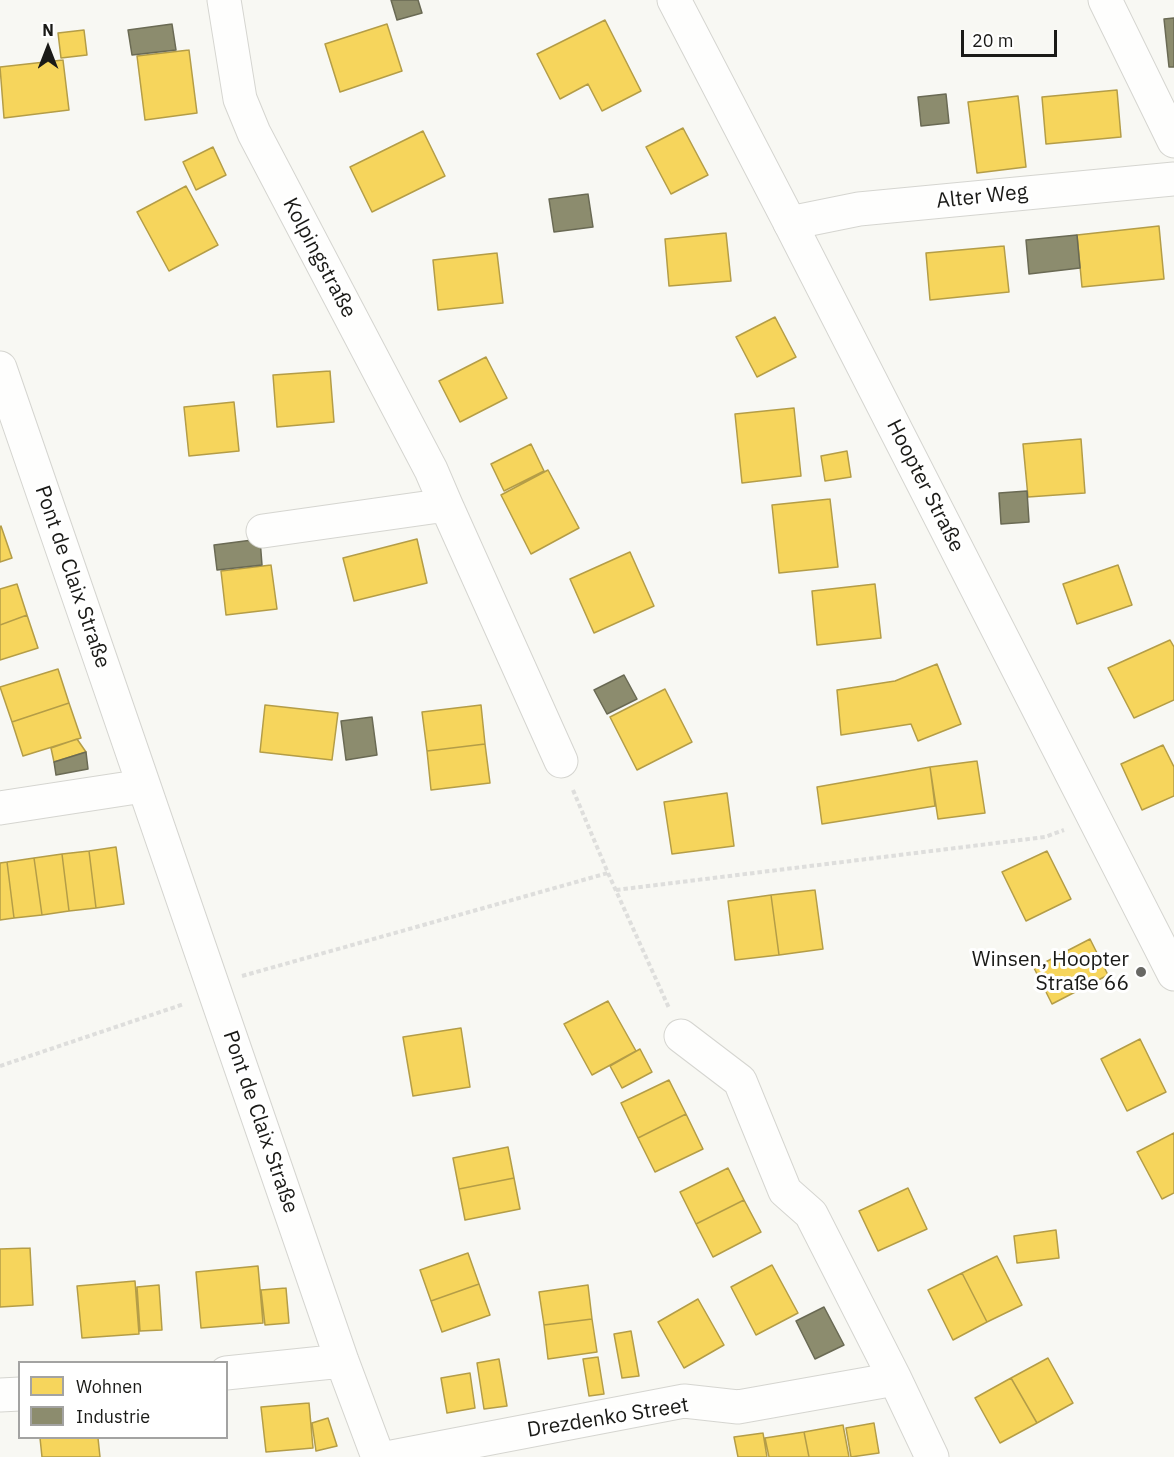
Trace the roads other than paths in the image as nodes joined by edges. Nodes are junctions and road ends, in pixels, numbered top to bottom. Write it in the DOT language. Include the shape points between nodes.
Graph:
graph roads {
  1 [pos="224,0"];
  2 [pos="674,0"];
  3 [pos="1105,0"];
  4 [pos="1174,141"];
  5 [pos="1174,179"];
  6 [pos="790,223"];
  7 [pos="0,368"];
  8 [pos="446,505"];
  9 [pos="263,531"];
  10 [pos="561,761"];
  11 [pos="143,786"];
  12 [pos="0,808"];
  13 [pos="1174,974"];
  14 [pos="681,1036"];
  15 [pos="342,1361"];
  16 [pos="228,1373"];
  17 [pos="895,1379"];
  18 [pos="18,1394"];
  19 [pos="0,1395"];
  20 [pos="378,1457"];
  21 [pos="392,1457"];
  22 [pos="932,1457"];
  1 -- 8 [label="street, Kolpingstraße" via="240,99 254,133"];
  2 -- 6 [label="street, Hoopter Straße"];
  3 -- 4 [label="street"];
  5 -- 6 [label="street, Alter Weg" via="859,209"];
  6 -- 13 [label="street, Hoopter Straße"];
  7 -- 11 [label="street, Pont de Claix Straße"];
  8 -- 9 [label="street"];
  8 -- 10 [label="street, Kolpingstraße"];
  11 -- 12 [label="street"];
  11 -- 15 [label="street, Pont de Claix Straße"];
  14 -- 17 [label="street" via="740,1081 785,1191 811,1214"];
  15 -- 16 [label="street"];
  15 -- 20 [label="street, Pont de Claix Straße"];
  17 -- 21 [label="street, Drezdenko Street" via="738,1407 684,1401"];
  17 -- 22 [label="street"];
  18 -- 19 [label="street"];
}
